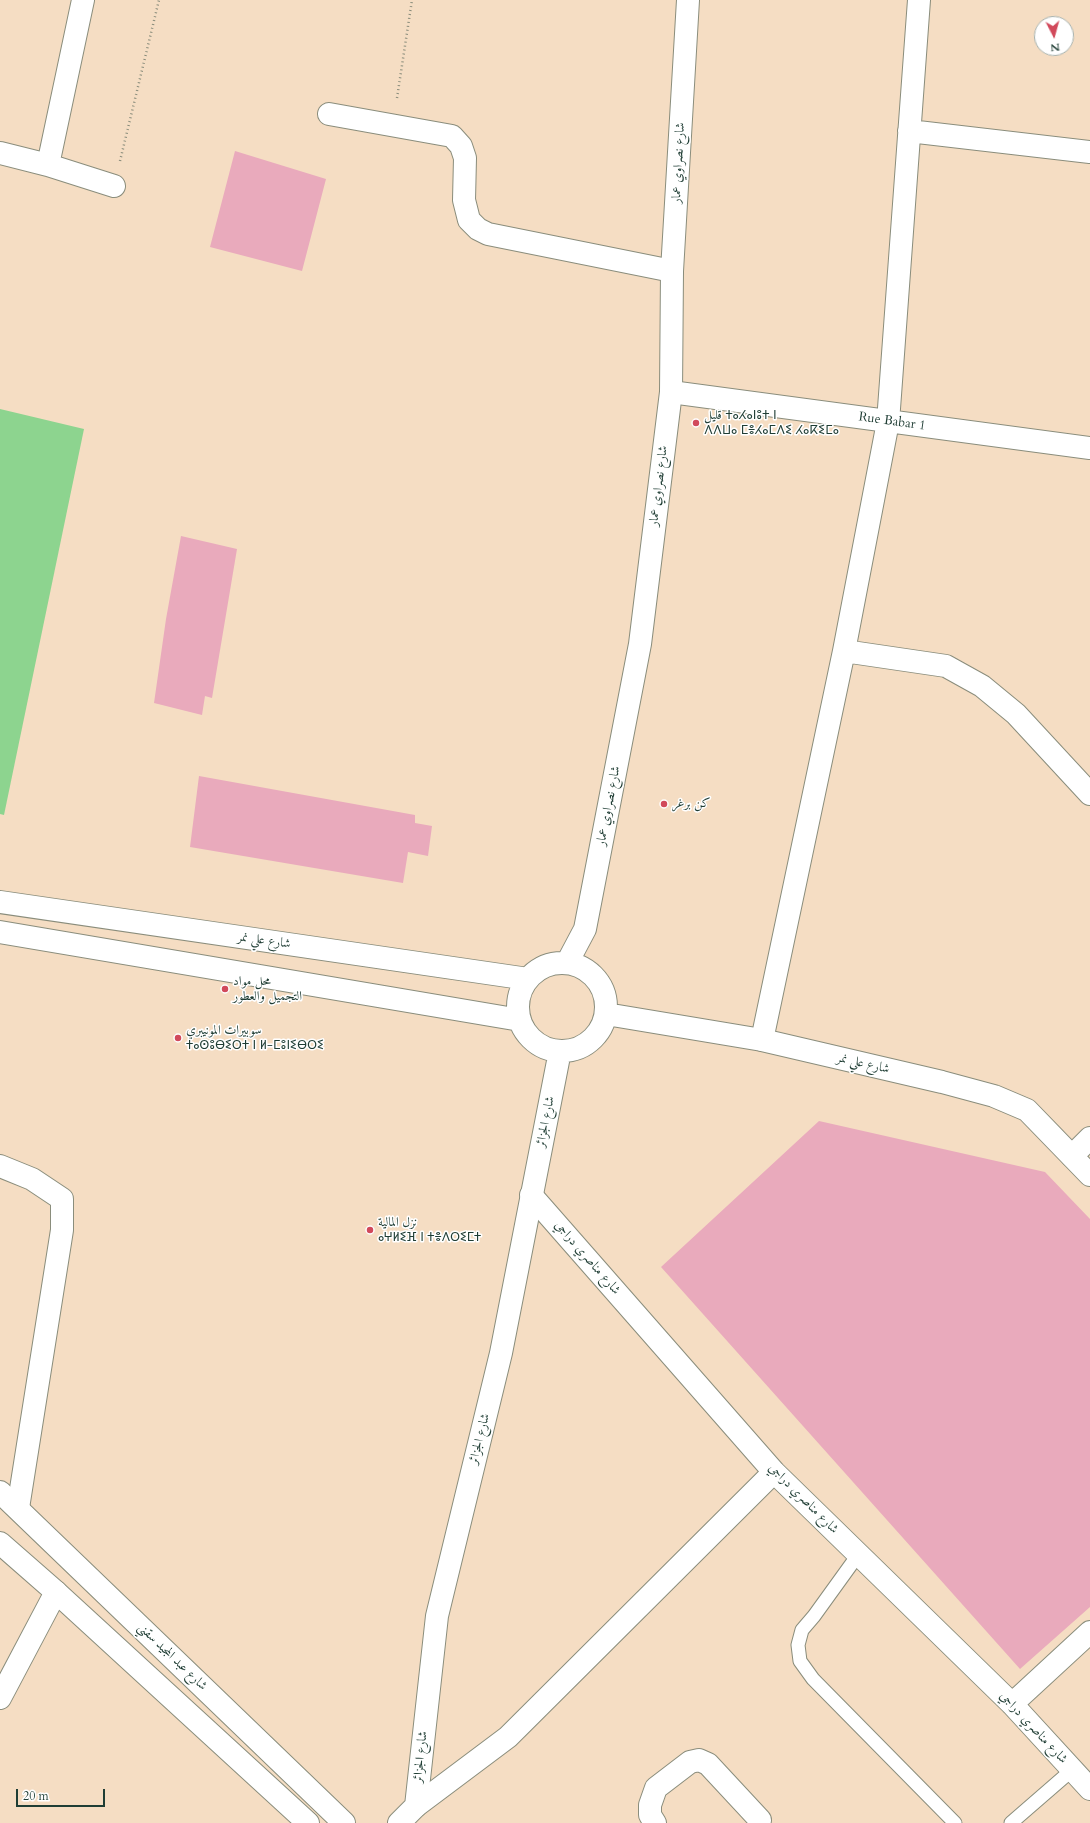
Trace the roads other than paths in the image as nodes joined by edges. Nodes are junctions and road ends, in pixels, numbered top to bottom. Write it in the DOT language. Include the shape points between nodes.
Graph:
graph roads {
  1 [pos="83,0"];
  2 [pos="688,0"];
  3 [pos="919,0"];
  4 [pos="329,114"];
  5 [pos="909,131"];
  6 [pos="1090,152"];
  7 [pos="0,153"];
  8 [pos="48,165"];
  9 [pos="114,186"];
  10 [pos="672,271"];
  11 [pos="671,392"];
  12 [pos="888,422"];
  13 [pos="1090,448"];
  14 [pos="844,651"];
  15 [pos="1090,794"];
  16 [pos="0,902"];
  17 [pos="0,932"];
  18 [pos="567,963"];
  19 [pos="528,979"];
  20 [pos="606,1014"];
  21 [pos="520,1020"];
  22 [pos="762,1040"];
  23 [pos="560,1051"];
  24 [pos="1090,1138"];
  25 [pos="1072,1156"];
  26 [pos="0,1166"];
  27 [pos="1090,1175"];
  28 [pos="532,1195"];
  29 [pos="774,1472"];
  30 [pos="0,1492"];
  31 [pos="18,1508"];
  32 [pos="0,1543"];
  33 [pos="858,1555"];
  34 [pos="56,1592"];
  35 [pos="1090,1632"];
  36 [pos="0,1698"];
  37 [pos="1012,1704"];
  38 [pos="1072,1770"];
  39 [pos="1090,1788"];
  40 [pos="416,1806"];
  41 [pos="760,1822"];
  42 [pos="308,1823"];
  43 [pos="344,1823"];
  44 [pos="399,1823"];
  45 [pos="654,1823"];
  46 [pos="955,1823"];
  47 [pos="1011,1823"];
  1 -- 8 [label="street"];
  2 -- 10 [label="street, شارع نصراوي عمار"];
  3 -- 5 [label="street"];
  4 -- 10 [label="street" via="452,136 461,146 464,158 464,200 469,220 488,234"];
  5 -- 6 [label="street"];
  5 -- 12 [label="street"];
  7 -- 8 [label="street"];
  8 -- 9 [label="street"];
  10 -- 11 [label="street, شارع نصراوي عمار"];
  11 -- 12 [label="street, Rue Babar 1"];
  11 -- 18 [label="street, شارع نصراوي عمار" via="640,644 585,930"];
  12 -- 13 [label="street, Rue Babar 1"];
  12 -- 14 [label="street"];
  14 -- 15 [label="street" via="946,666 982,686 1016,714"];
  14 -- 22 [label="street"];
  16 -- 19 [label="street, شارع علي نمر"];
  17 -- 21 [label="street"];
  18 -- 19 [label="street" via="548,965 537,970"];
  18 -- 20 [label="street" via="585,969 595,977 606,1000"];
  19 -- 21 [label="street" via="518,1005"];
  20 -- 22 [label="street, شارع علي نمر"];
  20 -- 23 [label="street" via="595,1036 585,1044"];
  21 -- 23 [label="street" via="535,1041 547,1048"];
  22 -- 25 [label="street, شارع علي نمر" via="994,1096 1027,1110"];
  23 -- 28 [label="street, شارع الجزائر"];
  24 -- 25 [label="street"];
  25 -- 27 [label="street, شارع علي نمر"];
  26 -- 31 [label="street" via="32,1179 62,1199 62,1230"];
  28 -- 29 [label="street, شارع مناصري دراجي"];
  28 -- 40 [label="street, شارع الجزائر" via="501,1353 438,1616"];
  29 -- 33 [label="street, شارع مناصري دراجي"];
  29 -- 40 [label="street" via="508,1737"];
  30 -- 31 [label="street, شارع عبد المجيد سقني"];
  31 -- 43 [label="street, شارع عبد المجيد سقني"];
  32 -- 34 [label="street"];
  33 -- 37 [label="street, شارع مناصري دراجي"];
  33 -- 46 [label="lane" via="802,1630 798,1645 800,1661 813,1679"];
  34 -- 36 [label="street"];
  34 -- 42 [label="street"];
  35 -- 37 [label="street"];
  37 -- 38 [label="street, شارع مناصري دراجي"];
  38 -- 39 [label="street, شارع مناصري دراجي"];
  38 -- 47 [label="lane"];
  40 -- 44 [label="street"];
  41 -- 45 [label="street" via="708,1764 699,1760 690,1762 656,1788 650,1806 650,1815"];
}
